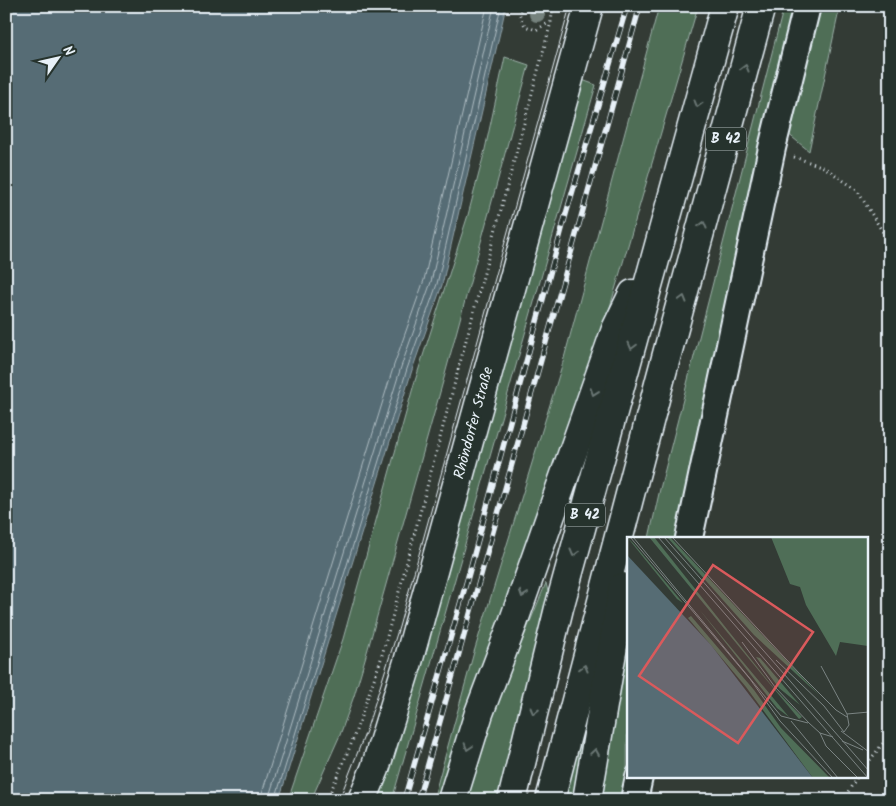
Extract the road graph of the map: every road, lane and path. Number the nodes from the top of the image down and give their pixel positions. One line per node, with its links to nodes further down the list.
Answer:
1 (524, 6): 7 (path)
2 (589, 6): 20 (main road, Rhöndorfer Straße)
3 (725, 6): 9 (main road, B 42, one-way to 9)
4 (761, 6): 11 (main road, B 42, one-way to 4)
5 (807, 6): 8 (street)
6 (552, 8): 7 (path)
7 (551, 22): 19 (path)
8 (772, 148): 10 (path); 13 (street)
9 (663, 232): 21 (main road, B 42, one-way to 21); 22 (main road, B 42, one-way to 22)
10 (890, 244)
11 (660, 380): 12 (main road); 23 (main road, B 42, one-way to 11)
12 (631, 537)
13 (689, 537)
14 (627, 560): 24 (main road, one-way to 14)
15 (890, 734): 16 (path)
16 (868, 763)
17 (639, 778): 25 (street)
18 (856, 778): 26 (path)
19 (326, 800)
20 (362, 800)
21 (452, 800)
22 (512, 800)
23 (550, 800)
24 (587, 800)
25 (634, 800)
26 (843, 800)

